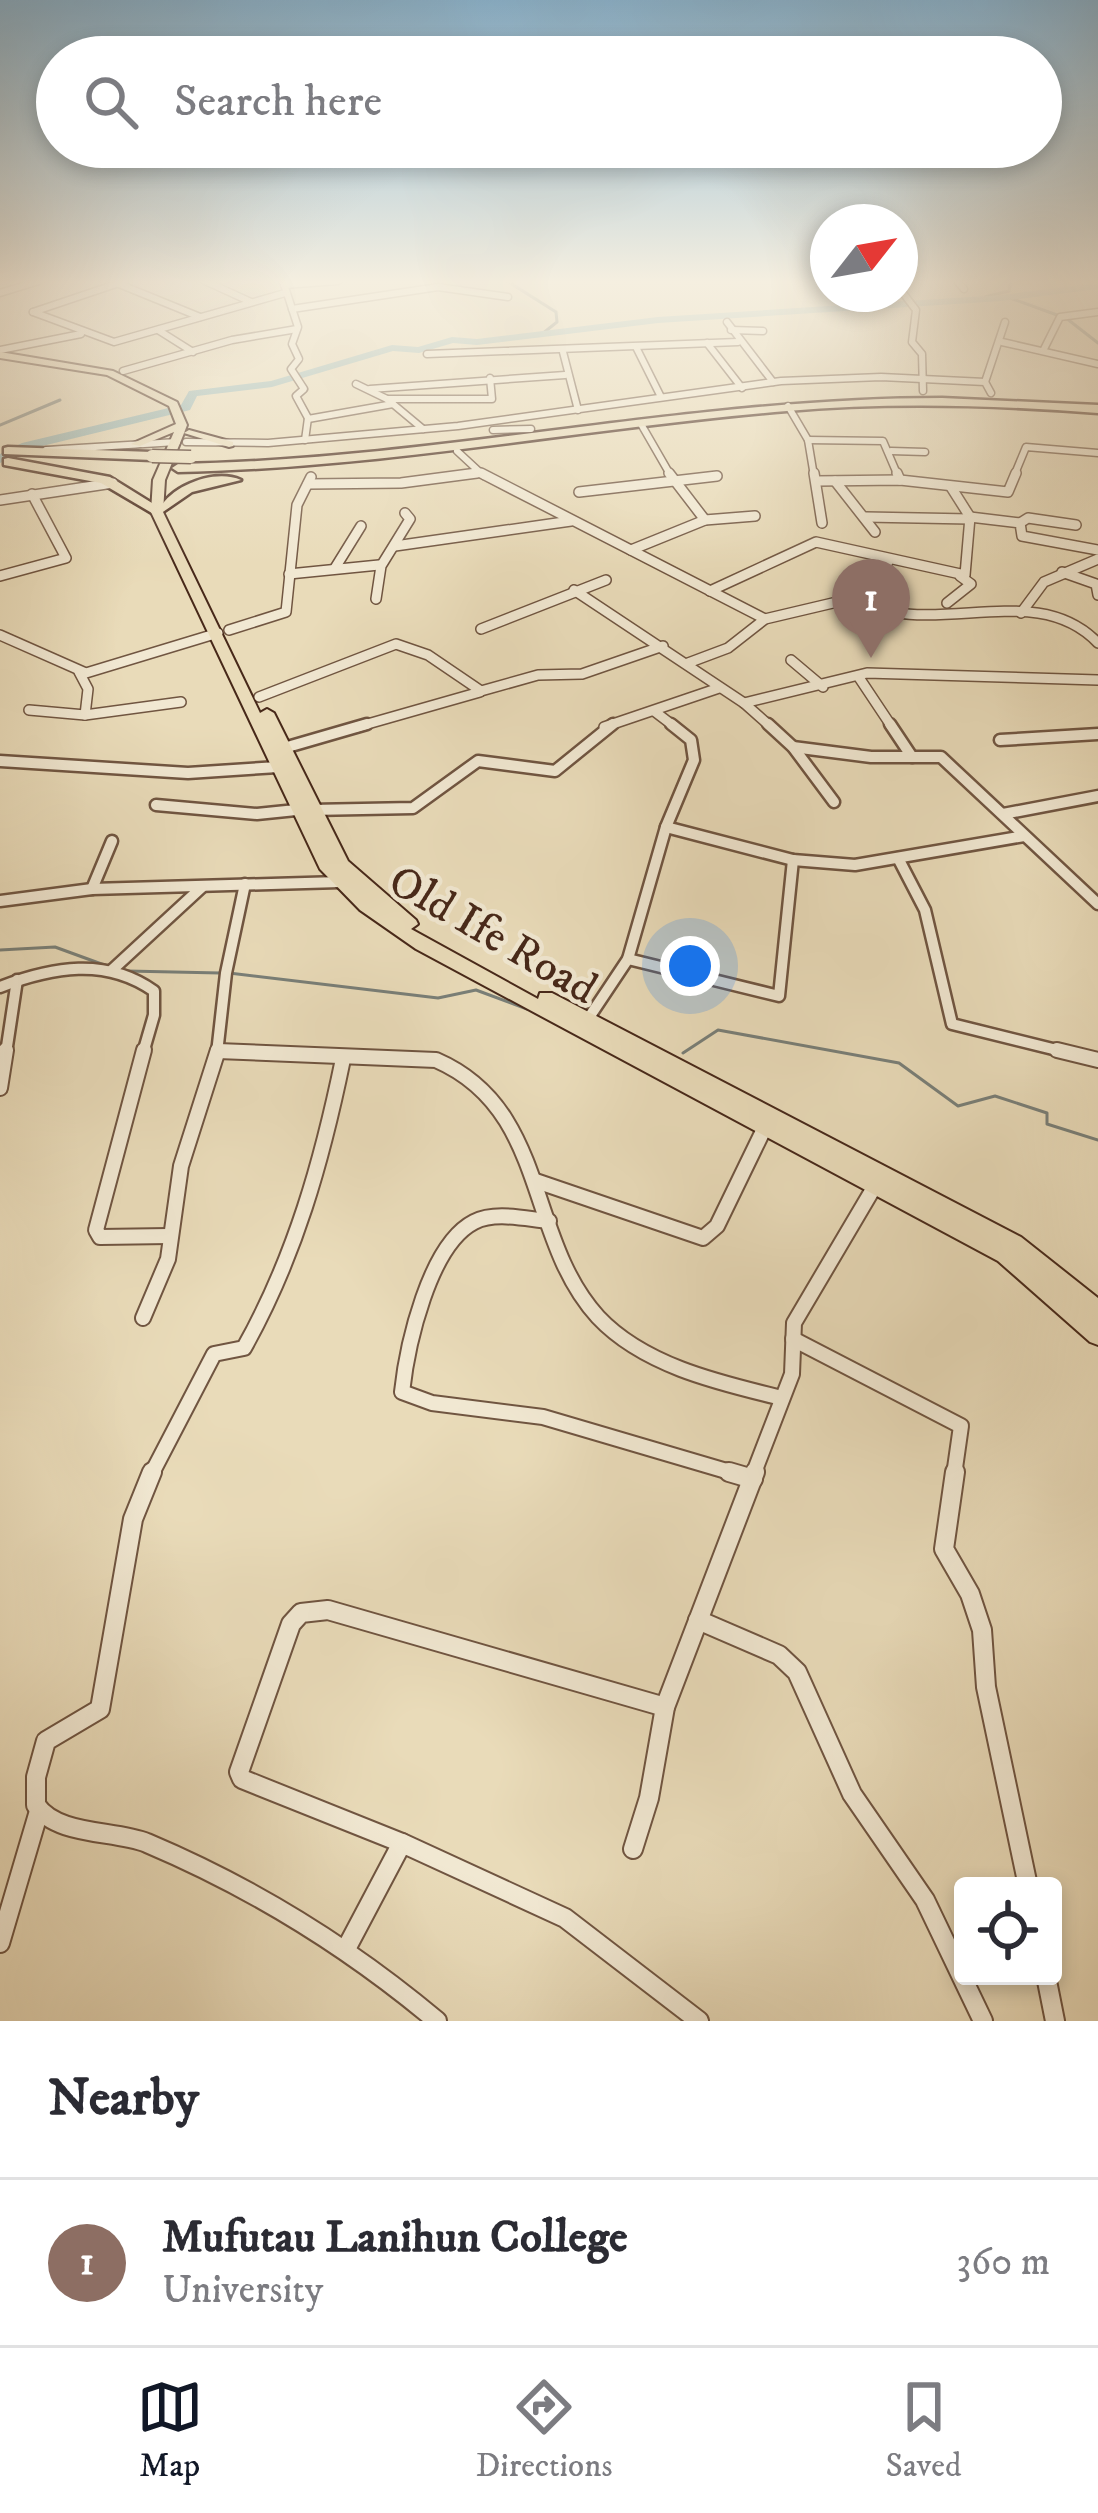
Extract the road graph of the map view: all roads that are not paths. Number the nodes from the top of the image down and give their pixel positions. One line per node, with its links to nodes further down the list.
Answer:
1 (113, 375): 27 (main road)
2 (128, 375): 27 (main road)
3 (296, 375): 25 (street)
4 (557, 375): 11 (street)
5 (565, 375): 24 (street)
6 (650, 375): 18 (street)
7 (732, 375): 16 (street)
8 (767, 375): 12 (street)
9 (921, 375): 14 (street)
10 (988, 375): 15 (street)
11 (490, 378): 17 (street); 20 (street)
12 (773, 382): 14 (street); 16 (street)
13 (356, 384): 17 (street)
14 (922, 385): 15 (highway); 26 (highway)
15 (988, 387): 19 (highway)
16 (742, 388): 18 (street)
17 (370, 389): 20 (street)
18 (661, 397): 21 (street)
19 (1098, 399)
20 (390, 402): 25 (street); 28 (street)
21 (623, 402): 24 (street); 26 (street)
22 (788, 406): 23 (highway); 26 (highway); 32 (street)
23 (1098, 409)
24 (578, 410): 28 (street)
25 (308, 419): 31 (street)
26 (638, 419): 29 (highway); 35 (highway); 45 (street)
27 (183, 426): 29 (highway); 33 (main road); 34 (main road); 42 (highway, bridge); 57 (main road)
28 (423, 429): 30 (street)
29 (531, 429): 30 (street)
30 (396, 432): 31 (street)
31 (305, 440): 34 (street)
32 (808, 440): 37 (street); 48 (street)
33 (136, 444): 36 (street)
34 (229, 444)
35 (458, 451): 40 (highway); 43 (street)
36 (33, 452): 41 (highway); 42 (highway)
37 (891, 452): 38 (street); 46 (street)
38 (926, 452)
39 (1098, 453): 52 (street)
40 (426, 455): 42 (highway); 47 (highway)
41 (3, 458): 42 (highway); 50 (highway)
42 (148, 461)
43 (478, 473): 51 (street); 63 (street)
44 (717, 476): 45 (street)
45 (672, 478): 53 (street); 62 (street)
46 (900, 480): 49 (street); 52 (street)
47 (310, 481): 51 (street); 57 (highway); 77 (street)
48 (818, 481): 49 (street); 64 (street)
49 (835, 481): 60 (street)
50 (113, 483): 54 (street); 57 (highway)
51 (371, 484): 55 (street)
52 (951, 487): 61 (street)
53 (579, 492)
54 (32, 494): 56 (street); 78 (street)
55 (370, 496)
56 (0, 500)
57 (162, 510): 91 (main road, Old Ife Road)
58 (405, 513): 69 (street)
59 (755, 516): 62 (street)
60 (866, 517): 61 (street); 68 (street)
61 (970, 518): 65 (street); 79 (street)
62 (705, 520): 70 (street)
63 (571, 521): 69 (street); 70 (street)
64 (822, 523)
65 (1020, 523): 66 (street); 71 (street)
66 (1076, 525)
67 (361, 526): 75 (street)
68 (875, 532)
69 (395, 546): 74 (street)
70 (632, 550): 82 (street)
71 (1098, 550)
72 (1098, 560): 76 (street)
73 (888, 562): 79 (street); 82 (street); 84 (street)
74 (379, 565): 75 (street); 85 (street)
75 (335, 568): 77 (street)
76 (1062, 572): 83 (street); 87 (street)
77 (289, 574): 91 (street)
78 (0, 576)
79 (960, 576): 86 (street)
80 (606, 580): 81 (street)
81 (574, 590): 89 (street); 93 (street)
82 (710, 591): 88 (street)
83 (1098, 595)
84 (854, 598): 87 (street); 88 (street)
85 (376, 599)
86 (947, 603)
87 (1022, 613): 92 (street)
88 (765, 619): 95 (street)
89 (481, 628)
90 (0, 635): 96 (street)
91 (226, 638): 96 (street); 102 (main road, Old Ife Road); 114 (main road, Old Ife Road)
92 (1098, 643)
93 (663, 646): 95 (street); 101 (street)
94 (791, 661): 99 (street)
95 (688, 663): 100 (street)
96 (79, 673): 107 (street)
97 (858, 676): 98 (street); 99 (street); 112 (street)
98 (1098, 680)
99 (823, 687): 104 (street)
100 (719, 688): 104 (street); 106 (street)
101 (481, 692): 102 (street); 111 (street)
102 (259, 697): 111 (main road, Old Ife Road)
103 (181, 702): 107 (street)
104 (744, 704): 110 (street)
105 (29, 710): 107 (street)
106 (654, 711): 119 (street); 121 (street)
107 (86, 715)
108 (1098, 734): 109 (street)
109 (1000, 740)
110 (793, 747): 112 (street); 116 (street)
111 (284, 748): 119 (main road, Old Ife Road)
112 (912, 757): 120 (street)
113 (0, 761): 114 (street)
114 (278, 767): 119 (main road, Old Ife Road)
115 (1092, 798): 118 (street); 120 (street)
116 (834, 802)
117 (156, 805): 119 (street)
118 (1098, 807)
119 (304, 810): 126 (main road, Old Ife Road); 134 (main road, Old Ife Road)
120 (1003, 814): 122 (street)
121 (666, 826): 125 (street); 132 (street)
122 (1024, 836): 124 (street); 131 (street)
123 (112, 841): 129 (street)
124 (898, 858): 125 (street); 140 (street)
125 (793, 860): 132 (street)
126 (340, 882): 127 (street); 134 (main road, Old Ife Road)
127 (245, 884): 128 (street); 138 (street)
128 (203, 886): 129 (street); 133 (street)
129 (92, 889): 130 (street)
130 (0, 901)
131 (1098, 904)
132 (628, 958): 137 (street)
133 (112, 970): 135 (street); 146 (street)
134 (495, 977): 137 (main road, Old Ife Road); 142 (main road, Old Ife Road)
135 (17, 980): 136 (street); 141 (street)
136 (0, 987)
137 (588, 1019): 143 (main road, Old Ife Road)
138 (218, 1051): 139 (street); 146 (street)
139 (343, 1060): 144 (street); 155 (street)
140 (1098, 1060)
141 (0, 1088)
142 (765, 1126): 143 (main road, Old Ife Road); 144 (street)
143 (879, 1179): 147 (main road, Old Ife Road); 149 (main road, Old Ife Road); 150 (street)
144 (536, 1181): 145 (street)
145 (549, 1221): 151 (street); 152 (street)
146 (169, 1236): 148 (street)
147 (1098, 1311)
148 (143, 1318)
149 (1098, 1335)
150 (793, 1339): 151 (street); 158 (street)
151 (782, 1398): 152 (street)
152 (753, 1479): 153 (street)
153 (698, 1620): 154 (street); 164 (street)
154 (664, 1707): 156 (street); 157 (street)
155 (39, 1811): 159 (street); 160 (street)
156 (402, 1843): 160 (street); 163 (street)
157 (633, 1849)
158 (1026, 1877)
159 (0, 1942)
160 (347, 1947): 162 (street)
161 (1048, 1985): 165 (street)
162 (437, 2021)
163 (698, 2021)
164 (983, 2021)
165 (1055, 2021)

